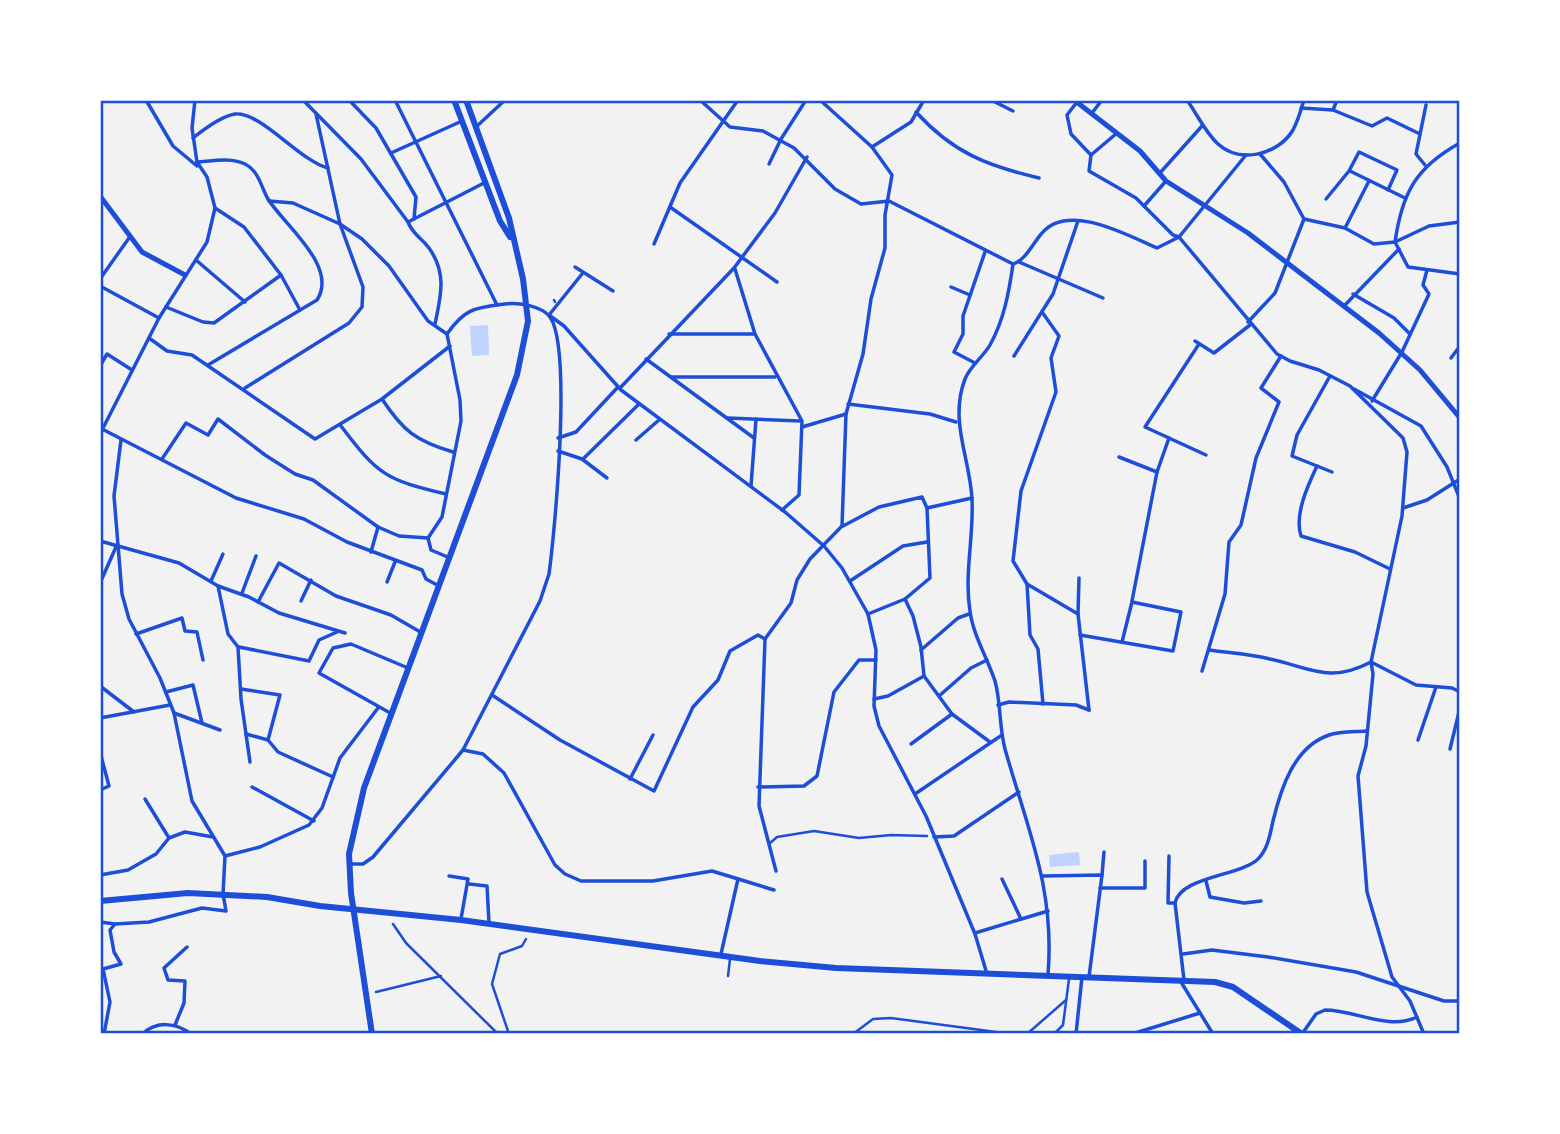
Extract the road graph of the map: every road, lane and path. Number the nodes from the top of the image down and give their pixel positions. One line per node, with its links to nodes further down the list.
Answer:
1 (146, 100): 46 (street)
2 (195, 100): 33 (street)
3 (303, 100): 26 (street)
4 (350, 100): 38 (street)
5 (395, 100): 35 (street)
6 (454, 100): 27 (main road)
7 (466, 100): 30 (main road)
8 (505, 100): 30 (street)
9 (701, 100): 28 (street)
10 (738, 100): 28 (street)
11 (806, 100): 34 (street)
12 (820, 100): 37 (street)
13 (924, 100): 24 (street)
14 (991, 100): 23 (street)
15 (1102, 100): 25 (street)
16 (1187, 100): 29 (street)
17 (1304, 100): 21 (street)
18 (1337, 100): 22 (street)
19 (1076, 101): 25 (street); 40 (street)
20 (1426, 105): 32 (street)
21 (1301, 108): 22 (street); 39 (street)
22 (1333, 110): 32 (street)
23 (1013, 111)
24 (916, 112): 37 (street); 50 (street)
25 (1092, 113): 31 (street)
26 (316, 114): 47 (street); 68 (street)
27 (463, 121): 35 (street); 53 (main road)
28 (722, 122): 34 (street); 62 (street)
29 (1203, 125): 41 (street); 49 (street)
30 (476, 127): 74 (main road)
31 (1117, 133): 40 (street); 49 (street)
32 (1420, 134): 45 (street)
33 (193, 138): 43 (street); 47 (street)
34 (781, 139): 42 (street); 44 (street)
35 (416, 141): 38 (street); 60 (street)
36 (1460, 143): 45 (street)
37 (872, 148): 59 (street)
38 (391, 153): 65 (street)
39 (1260, 154): 41 (street); 66 (street)
40 (1091, 155): 61 (street)
41 (1246, 155): 63 (street)
42 (807, 157): 59 (street); 79 (street)
43 (197, 162): 46 (street); 58 (street)
44 (769, 164)
45 (1425, 165): 56 (street)
46 (200, 168): 64 (street)
47 (328, 168): 70 (street)
48 (1349, 171): 52 (street); 54 (street); 57 (street)
49 (1159, 174): 51 (street)
50 (1039, 178)
51 (1166, 181): 61 (street); 63 (street)
52 (1369, 181): 54 (street); 71 (street)
53 (486, 183): 60 (street); 74 (main road)
54 (1388, 190): 56 (street)
55 (100, 196): 73 (street)
56 (1405, 198): 75 (street)
57 (1326, 199)
58 (269, 201): 70 (street); 105 (street)
59 (889, 201): 78 (street); 136 (street)
60 (446, 202): 65 (street); 101 (street)
61 (1144, 206): 72 (street)
62 (670, 207): 76 (street); 79 (street)
63 (1205, 207): 72 (street); 82 (street)
64 (215, 208): 80 (street); 89 (street)
65 (414, 219): 68 (street)
66 (1304, 219): 71 (street); 82 (street)
67 (1078, 221): 72 (street); 81 (street); 91 (street)
68 (408, 222): 110 (street)
69 (1460, 222): 75 (street)
70 (340, 225): 110 (street); 132 (street)
71 (1345, 228): 75 (street)
72 (1179, 237): 109 (street)
73 (129, 238): 88 (street); 92 (street)
74 (513, 242): 103 (main road)
75 (1395, 242): 77 (street)
76 (654, 244)
77 (1399, 249): 86 (street); 97 (street)
78 (985, 252): 83 (street); 98 (street)
79 (741, 255): 85 (street); 93 (street)
80 (195, 259): 88 (street); 100 (street)
81 (1018, 262): 83 (street); 91 (street)
82 (1288, 262): 102 (street); 109 (street)
83 (1013, 264): 123 (street)
84 (575, 267): 87 (street)
85 (734, 268): 112 (street); 113 (street)
86 (1427, 270): 90 (street); 114 (street)
87 (582, 274): 96 (street); 107 (street)
88 (185, 275): 104 (street)
89 (281, 275): 100 (street); 105 (street)
90 (1460, 275)
91 (1058, 278): 99 (street); 106 (street)
92 (100, 279)
93 (777, 282)
94 (100, 286): 108 (street)
95 (951, 287): 98 (street)
96 (613, 291)
97 (1353, 294): 102 (street); 114 (street)
98 (970, 295): 123 (street)
99 (1103, 298)
100 (245, 302): 104 (street)
101 (497, 305): 103 (street); 111 (street)
102 (1345, 305): 118 (street)
103 (528, 306): 107 (street); 181 (main road)
104 (166, 307): 108 (street)
105 (300, 310): 124 (street)
106 (1042, 313): 119 (street); 190 (street)
107 (549, 315): 131 (street); 147 (street)
108 (159, 318): 115 (street)
109 (1249, 323): 120 (street); 149 (street)
110 (435, 324): 111 (street)
111 (447, 334): 116 (street)
112 (669, 334): 113 (street); 122 (street)
113 (755, 334): 129 (street)
114 (1410, 334): 118 (street)
115 (149, 338): 124 (street); 126 (street)
116 (450, 346): 133 (street); 153 (street)
117 (1460, 346): 121 (street)
118 (1402, 352): 134 (street); 139 (street)
119 (1014, 356)
120 (1281, 356): 127 (street); 210 (street)
121 (1451, 358)
122 (646, 359): 128 (street); 131 (street)
123 (975, 363): 143 (street)
124 (208, 365): 132 (street)
125 (100, 366): 126 (street)
126 (132, 370): 146 (street)
127 (1330, 376): 130 (street); 158 (street)
128 (669, 377): 129 (street); 138 (street)
129 (775, 377): 142 (street)
130 (1350, 386): 134 (street); 169 (street)
131 (619, 388): 135 (street); 147 (street)
132 (244, 389): 144 (street)
133 (382, 399): 144 (street); 153 (street)
134 (1372, 401): 163 (street)
135 (639, 404): 141 (street); 157 (street)
136 (848, 404): 137 (street); 143 (street)
137 (846, 414): 145 (street); 171 (street)
138 (726, 418): 140 (street); 148 (street)
139 (1460, 418)
140 (756, 419): 142 (street); 148 (street)
141 (659, 420): 151 (street); 164 (street)
142 (802, 421): 145 (street)
143 (957, 423): 166 (street)
144 (340, 425): 165 (street)
145 (802, 427): 170 (street)
146 (101, 431): 150 (street)
147 (558, 438): 152 (street)
148 (754, 438): 164 (street)
149 (1169, 439): 154 (street); 159 (street)
150 (121, 440): 156 (street); 176 (street)
151 (636, 440)
152 (557, 451): 157 (street); 223 (street)
153 (453, 452): 165 (street)
154 (1206, 455)
155 (1119, 457): 159 (street)
156 (162, 459): 172 (street); 178 (street)
157 (583, 459): 161 (street)
158 (1317, 466): 160 (street); 183 (street)
159 (1157, 472): 197 (street)
160 (1332, 472)
161 (607, 478)
162 (1460, 479): 163 (street)
163 (1454, 483): 167 (street); 169 (street)
164 (751, 486): 170 (street)
165 (446, 494): 173 (street)
166 (972, 498): 168 (street); 198 (street)
167 (1460, 499)
168 (927, 508): 171 (street); 175 (street)
169 (1403, 508): 183 (street)
170 (782, 510): 177 (street)
171 (842, 526): 177 (street)
172 (378, 527): 173 (street); 178 (street)
173 (428, 538): 181 (street)
174 (100, 541): 176 (street)
175 (928, 542): 187 (street); 194 (street)
176 (117, 545): 186 (street); 189 (street); 204 (street)
177 (824, 545): 187 (street); 206 (street)
178 (372, 552): 182 (street)
179 (223, 554): 186 (street)
180 (256, 556): 193 (street)
181 (450, 558): 192 (main road)
182 (395, 562): 188 (street); 192 (street)
183 (1390, 569): 214 (street)
184 (1079, 579): 200 (street)
185 (311, 580): 195 (street); 196 (street); 203 (street)
186 (211, 581): 191 (street)
187 (850, 581): 199 (street)
188 (387, 582)
189 (100, 583)
190 (1027, 584): 200 (street); 226 (street)
191 (218, 586): 193 (street); 208 (street)
192 (439, 586): 203 (main road)
193 (242, 594): 196 (street)
194 (905, 598): 199 (street); 209 (street)
195 (301, 601)
196 (258, 602): 201 (street)
197 (1132, 602): 207 (street); 207 (street)
198 (970, 613): 209 (street); 213 (street)
199 (868, 614): 212 (street)
200 (1078, 614): 205 (street)
201 (339, 632): 202 (street); 208 (street)
202 (345, 633)
203 (422, 633): 215 (main road)
204 (136, 634): 211 (street); 221 (street)
205 (1080, 635): 207 (street); 226 (street)
206 (765, 639): 251 (street); 253 (street)
207 (1122, 642)
208 (238, 647): 220 (street)
209 (921, 650): 217 (street)
210 (1208, 650): 214 (street); 216 (street)
211 (203, 660)
212 (876, 660): 225 (street); 253 (street)
213 (987, 660): 224 (street); 228 (street)
214 (1371, 662): 219 (street); 238 (street)
215 (408, 668): 229 (street); 233 (main road)
216 (1202, 671)
217 (924, 676): 224 (street); 225 (street)
218 (100, 686): 231 (street)
219 (1436, 687): 222 (street); 243 (street)
220 (241, 689): 239 (street); 242 (street)
221 (166, 692): 227 (street); 236 (street)
222 (1460, 692)
223 (492, 695): 247 (street); 251 (street)
224 (939, 696): 234 (street)
225 (874, 699): 256 (street)
226 (1043, 704): 228 (street)
227 (171, 705): 231 (street); 232 (street)
228 (998, 705): 241 (street)
229 (378, 708): 233 (street); 250 (street)
230 (1460, 708): 246 (street)
231 (134, 712): 235 (street)
232 (174, 713): 236 (street); 264 (street)
233 (392, 714): 270 (main road)
234 (952, 715): 244 (street); 245 (street)
235 (100, 718)
236 (202, 723): 237 (street)
237 (220, 730)
238 (1367, 731): 278 (street); 307 (street)
239 (246, 734): 242 (street); 249 (street)
240 (653, 735): 251 (street)
241 (1002, 735): 244 (street); 255 (street)
242 (268, 740): 250 (street)
243 (1418, 740)
244 (990, 742): 256 (street)
245 (911, 744)
246 (1450, 749)
247 (463, 750): 270 (street); 277 (street)
248 (100, 752): 254 (street)
249 (250, 762)
250 (333, 777): 258 (street)
251 (631, 779)
252 (252, 787): 258 (street)
253 (758, 787): 265 (street)
254 (100, 790)
255 (1019, 792): 262 (street); 274 (street)
256 (915, 794): 262 (street)
257 (145, 799): 263 (street)
258 (314, 821): 259 (street)
259 (309, 825): 260 (street); 267 (street)
260 (313, 830)
261 (927, 836): 265 (street)
262 (934, 837): 294 (street)
263 (169, 838): 264 (street); 272 (street)
264 (215, 838): 267 (street)
265 (769, 844): 271 (street)
266 (1104, 852): 273 (street)
267 (225, 856): 282 (street)
268 (1168, 856): 285 (street)
269 (1146, 861): 280 (street)
270 (350, 864): 286 (main road)
271 (776, 871)
272 (100, 875)
273 (1102, 875): 274 (street); 280 (street)
274 (1043, 876): 287 (street)
275 (449, 877): 279 (street)
276 (1002, 878): 288 (street)
277 (738, 879): 281 (street); 297 (street)
278 (1206, 880): 284 (street); 285 (street)
279 (469, 884): 289 (street); 291 (street)
280 (1100, 887): 305 (street)
281 (774, 890)
282 (223, 894): 283 (main road); 286 (main road); 292 (street)
283 (100, 901)
284 (1261, 901)
285 (1175, 903): 298 (street)
286 (354, 907): 289 (main road); 318 (main road)
287 (1048, 911): 288 (street); 301 (street)
288 (1021, 919): 294 (street)
289 (461, 920): 291 (main road)
290 (100, 922): 292 (street)
291 (489, 923): 297 (main road)
292 (115, 924): 315 (street)
293 (393, 924): 302 (street)
294 (975, 933): 300 (street)
295 (526, 939): 320 (street)
296 (187, 947): 313 (street)
297 (721, 954): 299 (main road)
298 (1183, 954): 306 (street); 307 (street)
299 (731, 956): 300 (main road); 303 (street)
300 (987, 974): 301 (main road)
301 (1048, 975): 304 (main road)
302 (441, 976): 308 (street); 319 (street)
303 (728, 976)
304 (1069, 976): 305 (main road); 309 (street)
305 (1086, 977): 306 (main road); 325 (street)
306 (1182, 980): 311 (street); 314 (main road)
307 (1399, 984): 310 (street); 312 (street)
308 (376, 992)
309 (1066, 1000): 323 (street); 324 (street)
310 (1460, 1001)
311 (1200, 1013): 326 (street); 327 (street)
312 (1418, 1017): 314 (street); 328 (street)
313 (175, 1025): 316 (street); 317 (street)
314 (1300, 1033)
315 (104, 1034)
316 (142, 1034)
317 (191, 1034)
318 (372, 1034)
319 (498, 1034)
320 (509, 1034)
321 (853, 1034): 322 (street)
322 (1011, 1034)
323 (1027, 1034)
324 (1054, 1034)
325 (1076, 1034)
326 (1132, 1034)
327 (1213, 1034)
328 (1424, 1034)

